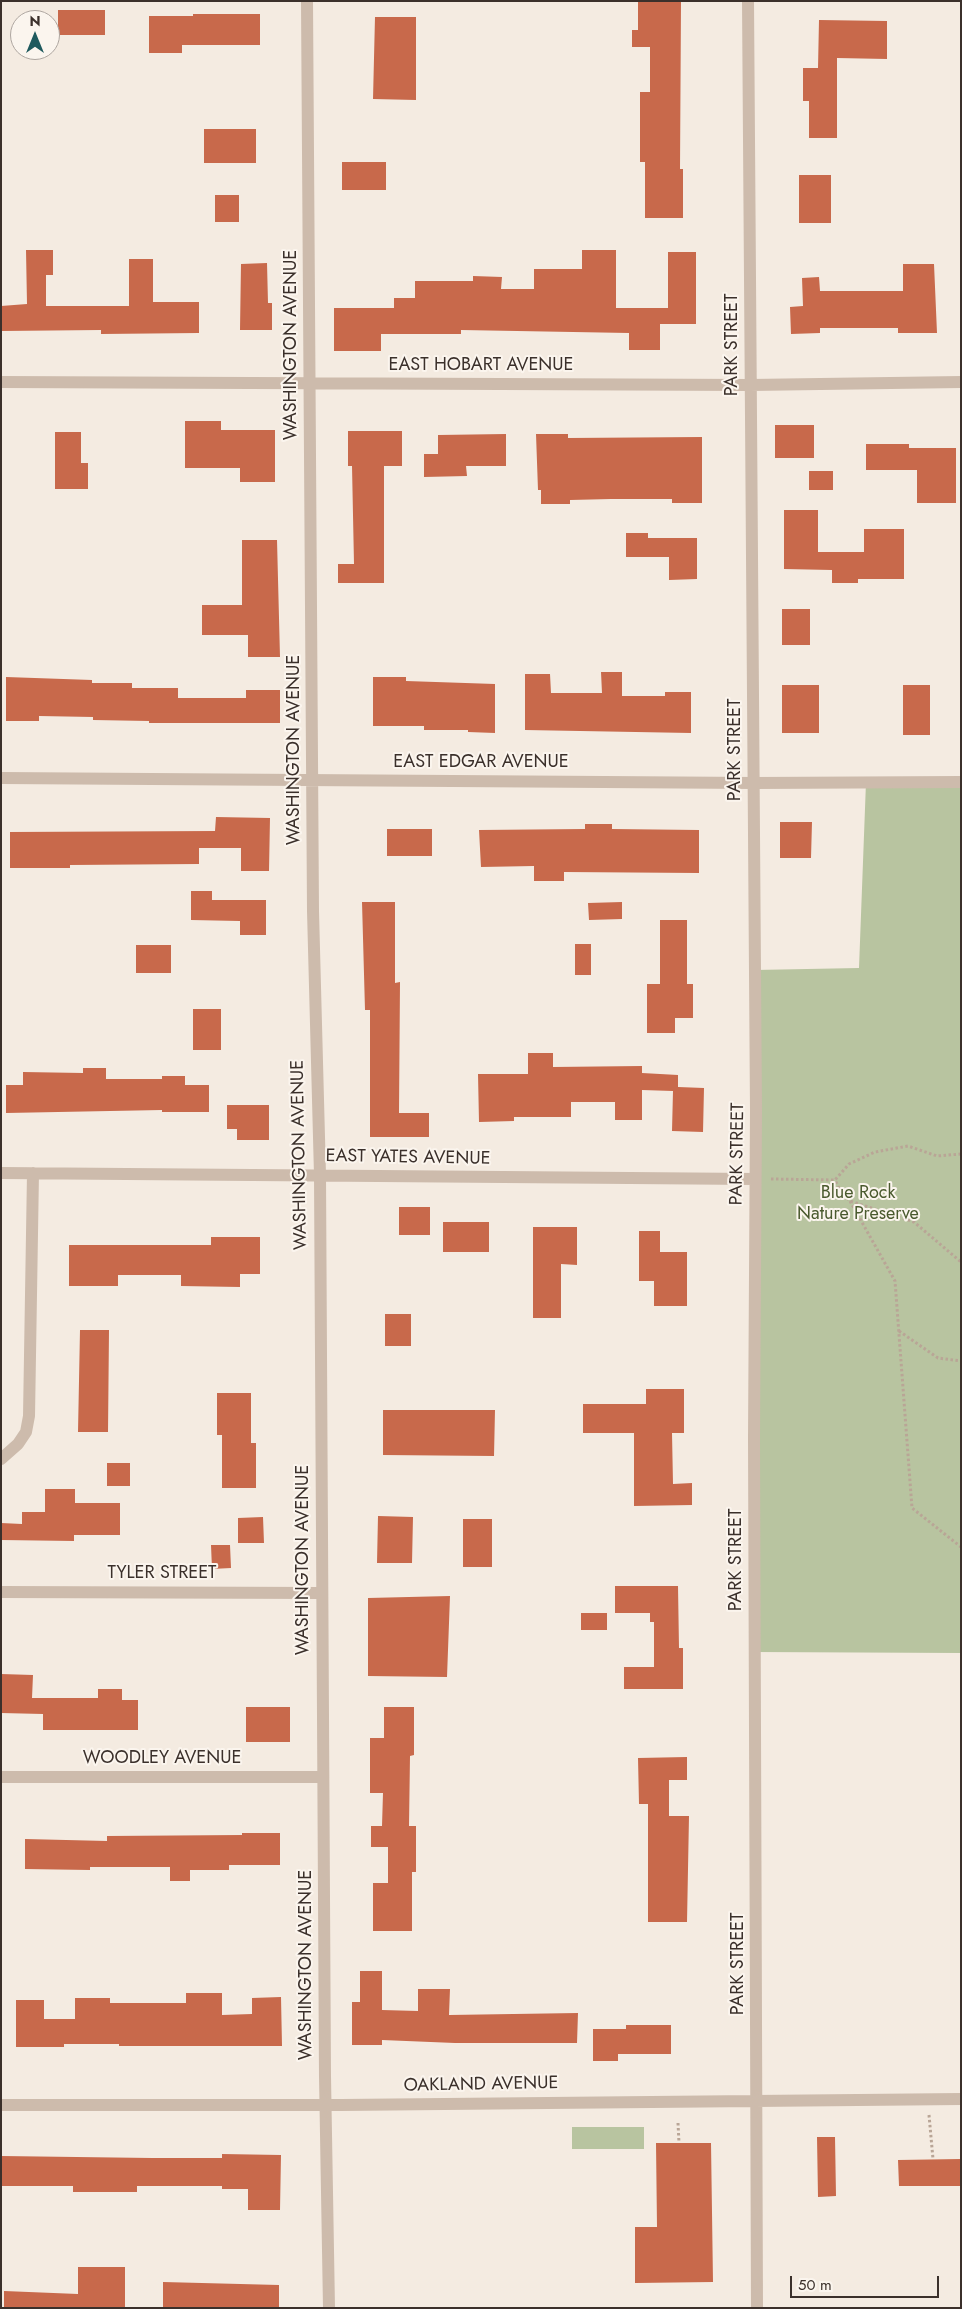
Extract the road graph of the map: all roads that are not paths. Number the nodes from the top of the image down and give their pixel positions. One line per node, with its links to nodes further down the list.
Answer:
1 (307, 1): 5 (street, WASHINGTON AVENUE)
2 (748, 1): 6 (street, PARK STREET)
3 (1, 382): 5 (street, EAST HOBART AVENUE)
4 (961, 382): 6 (street, EAST HOBART AVENUE)
5 (310, 383): 6 (street, EAST HOBART AVENUE); 8 (street, WASHINGTON AVENUE)
6 (750, 385): 10 (street, PARK STREET)
7 (1, 778): 8 (street, EAST EDGAR AVENUE)
8 (313, 780): 10 (street, EAST EDGAR AVENUE); 13 (street, WASHINGTON AVENUE)
9 (961, 782): 10 (street, EAST EDGAR AVENUE)
10 (754, 783): 14 (street, PARK STREET)
11 (1, 1173): 12 (street, EAST YATES AVENUE)
12 (33, 1173): 13 (street, EAST YATES AVENUE); 15 (street)
13 (320, 1175): 14 (street, EAST YATES AVENUE); 17 (street, WASHINGTON AVENUE)
14 (755, 1179): 21 (street, PARK STREET)
15 (1, 1459)
16 (1, 1592): 17 (street, TYLER STREET)
17 (322, 1592): 19 (street, WASHINGTON AVENUE)
18 (1, 1777): 19 (street, WOODLEY AVENUE)
19 (323, 1777): 22 (street, WASHINGTON AVENUE)
20 (961, 2099): 21 (street, OAKLAND AVENUE)
21 (755, 2100): 22 (street, OAKLAND AVENUE); 25 (street, PARK STREET)
22 (325, 2104): 23 (street, OAKLAND AVENUE); 24 (street, WASHINGTON AVENUE)
23 (1, 2105)
24 (329, 2308)
25 (757, 2308)

